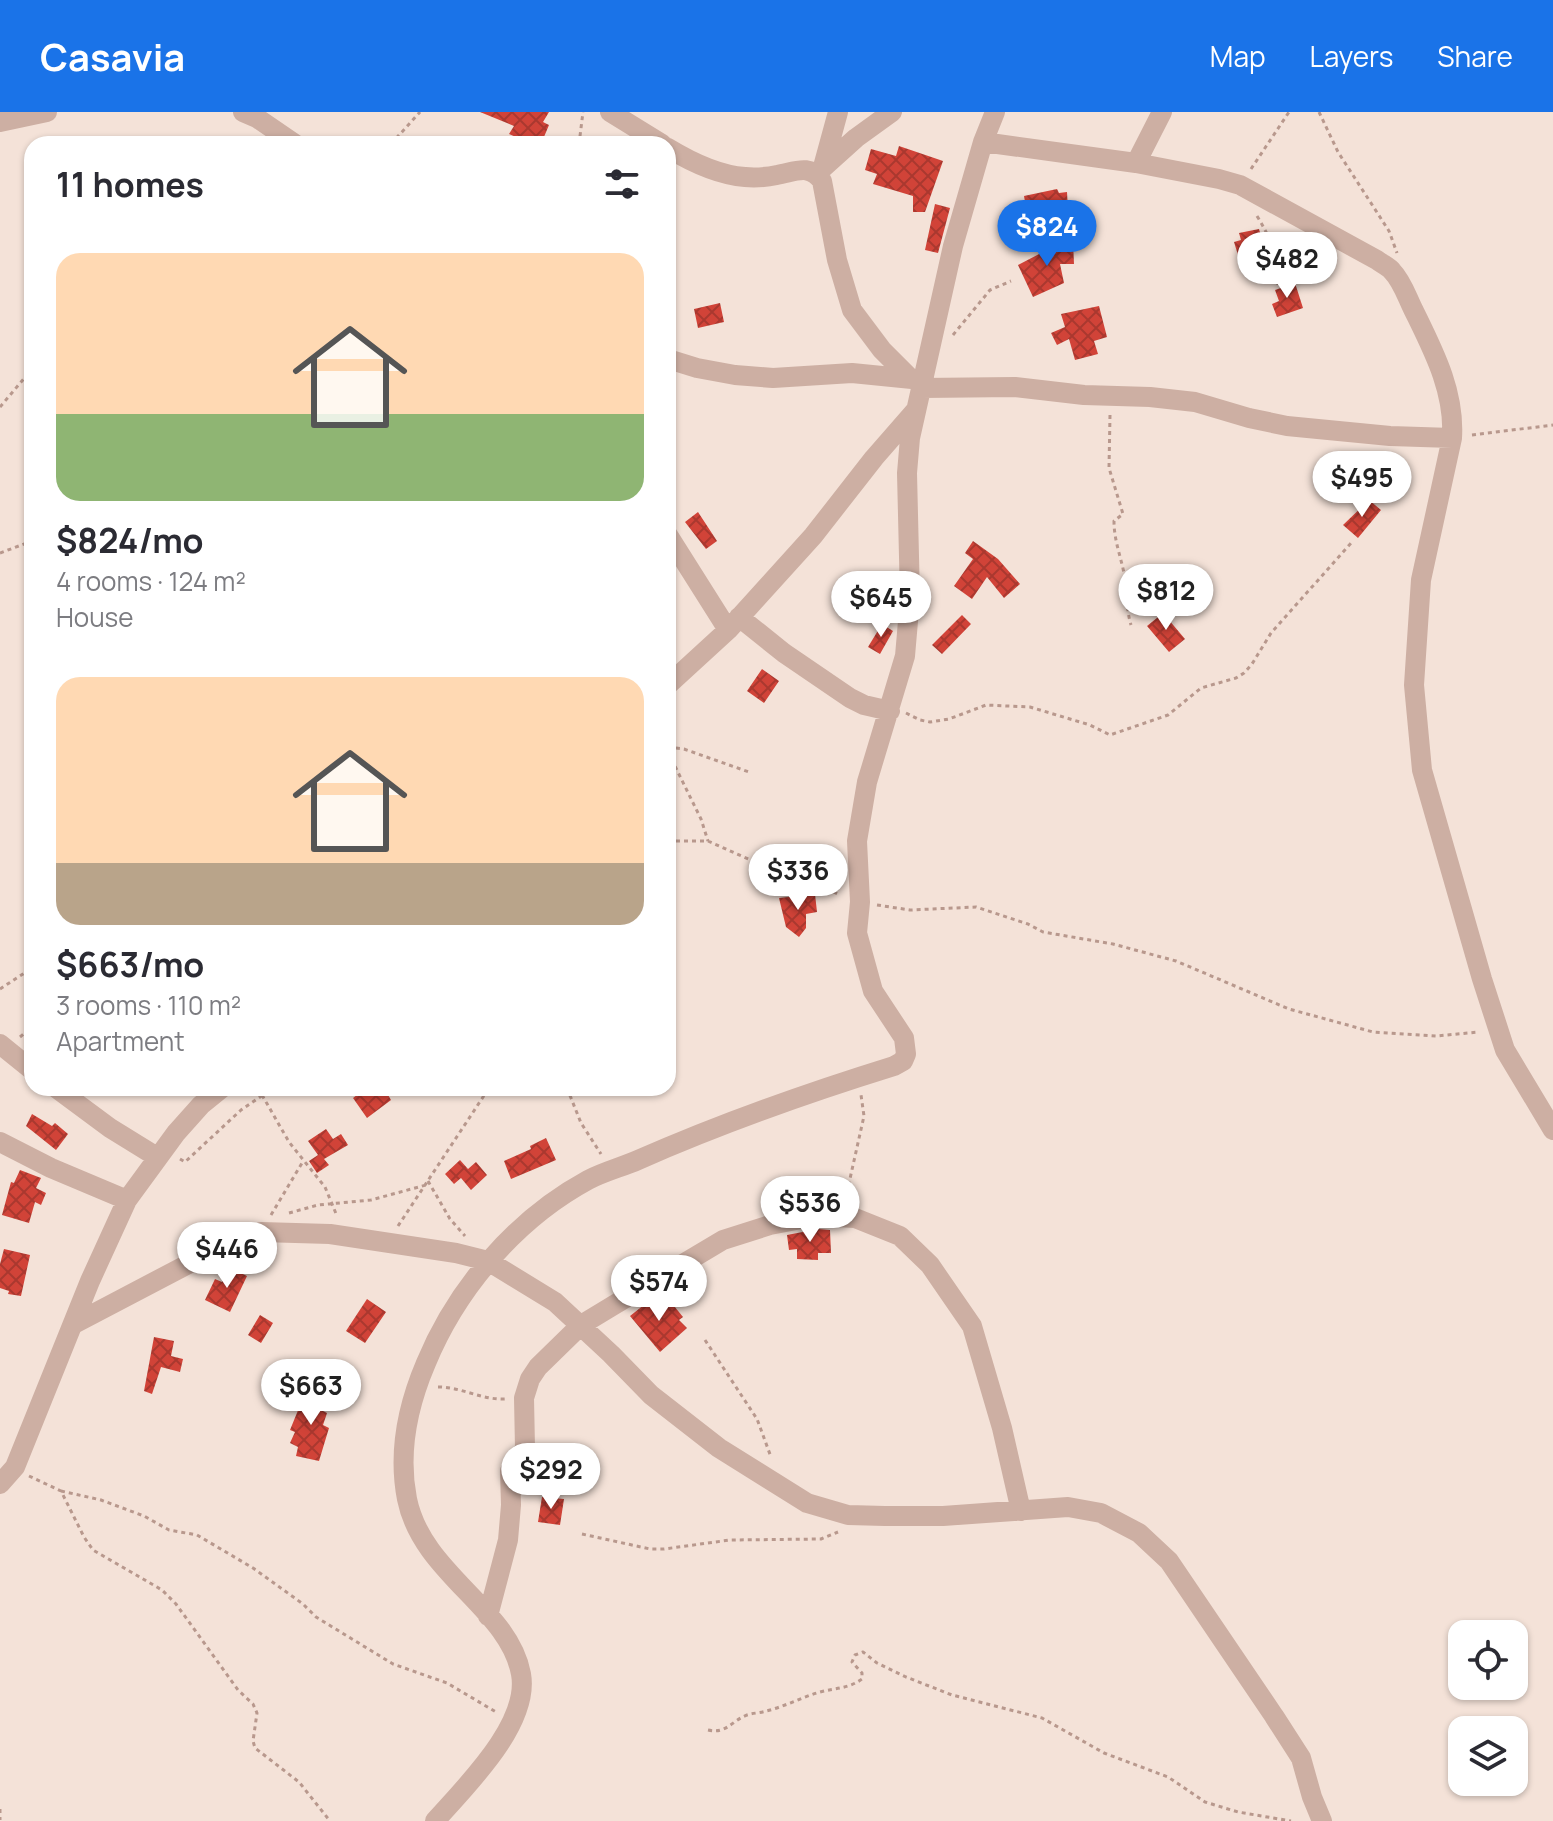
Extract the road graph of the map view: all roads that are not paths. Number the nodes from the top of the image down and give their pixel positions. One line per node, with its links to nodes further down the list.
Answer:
1 (47, 112): 8 (street)
2 (610, 112): 10 (street)
3 (838, 112): 14 (street)
4 (892, 112): 14 (street)
5 (995, 112): 11 (street)
6 (1162, 112): 13 (street)
7 (251, 114): 9 (street)
8 (0, 122)
9 (283, 136)
10 (649, 136)
11 (983, 142): 13 (street); 16 (street)
12 (676, 152): 14 (street)
13 (1136, 163): 17 (street)
14 (820, 170): 16 (street)
15 (676, 361): 16 (street)
16 (918, 388): 17 (street); 19 (street); 21 (street)
17 (1452, 438): 26 (street)
18 (676, 546): 19 (street)
19 (733, 623): 20 (street); 21 (street)
20 (676, 677)
21 (891, 709): 30 (street)
22 (0, 1044): 23 (street)
23 (24, 1064)
24 (67, 1096): 28 (street)
25 (212, 1096): 28 (street)
26 (1553, 1130)
27 (0, 1142): 29 (street)
28 (162, 1152): 29 (street)
29 (127, 1200): 31 (street)
30 (484, 1260): 31 (street); 32 (street); 35 (street)
31 (74, 1324): 33 (street)
32 (581, 1325): 34 (street); 34 (street); 35 (street)
33 (0, 1483)
34 (1021, 1511): 37 (street)
35 (488, 1616): 36 (street)
36 (435, 1821)
37 (1322, 1821)

